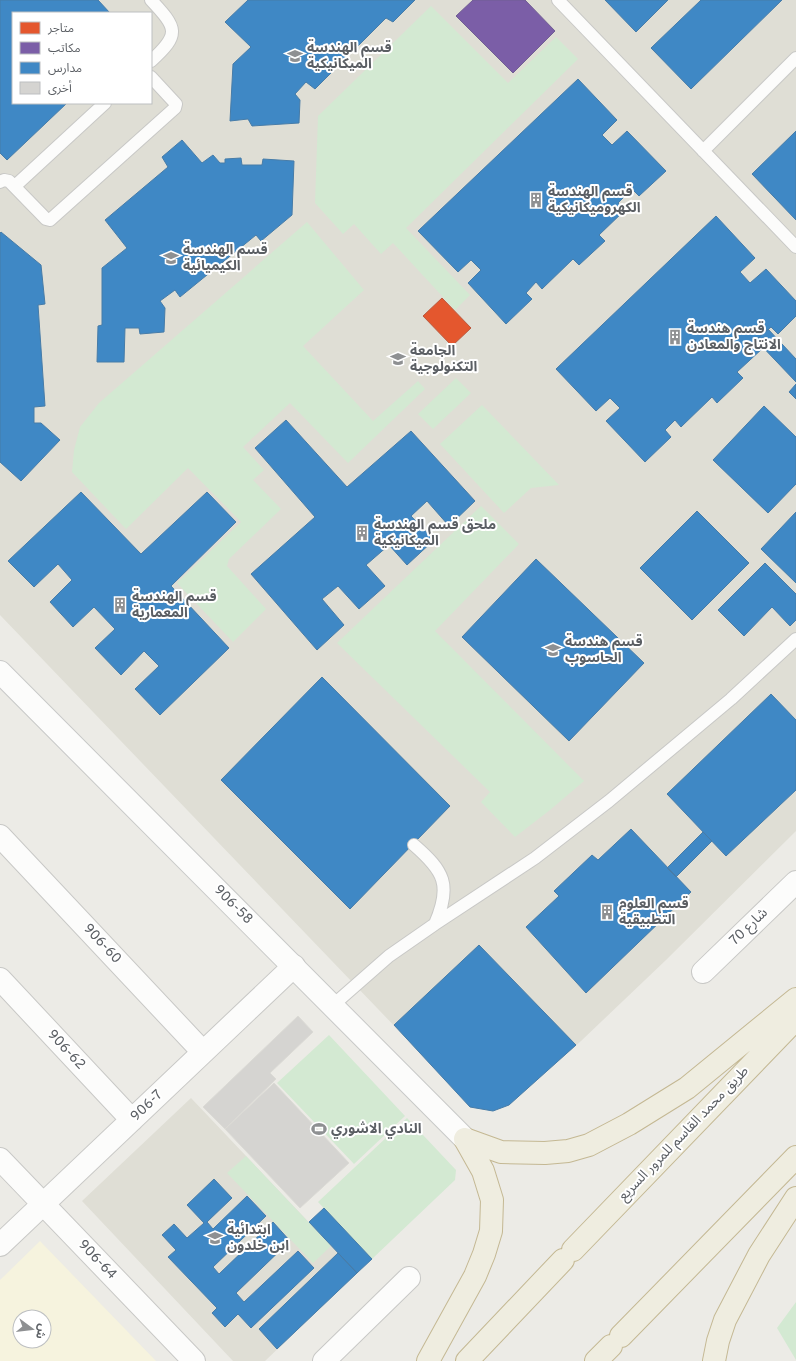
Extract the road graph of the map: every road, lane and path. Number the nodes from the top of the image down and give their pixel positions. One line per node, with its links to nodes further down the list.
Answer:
1 (558, 0): 7 (lane)
2 (154, 1): 4 (lane)
3 (796, 58): 7 (lane)
4 (152, 60)
5 (152, 78): 9 (lane)
6 (104, 104): 9 (lane)
7 (703, 151): 10 (lane)
8 (0, 182): 9 (lane)
9 (15, 186)
10 (796, 248)
11 (796, 640): 16 (lane)
12 (0, 672): 17 (street, 906-58)
13 (0, 836): 23 (street, 906-60)
14 (414, 844): 16 (lane)
15 (796, 882): 18 (street, شارع 70)
16 (435, 924): 21 (lane)
17 (294, 966): 21 (street, 906-58); 23 (street, 906-7)
18 (703, 972)
19 (0, 979): 24 (street, 906-62)
20 (796, 999): 25 (highway)
21 (332, 1006): 25 (street, 906-58)
22 (796, 1019): 35 (highway, طريق محمد القاسم للمرور السريع)
23 (203, 1052): 24 (street, 906-7)
24 (132, 1120): 29 (street, 906-7)
25 (465, 1139): 34 (highway)
26 (796, 1156): 36 (highway)
27 (0, 1159): 29 (street, 906-64)
28 (796, 1198): 37 (highway)
29 (42, 1204): 30 (street, 906-7); 32 (street, 906-64)
30 (0, 1245)
31 (409, 1278): 33 (street)
32 (194, 1361)
33 (324, 1361)
34 (428, 1361)
35 (466, 1361)
36 (596, 1361)
37 (714, 1361)

